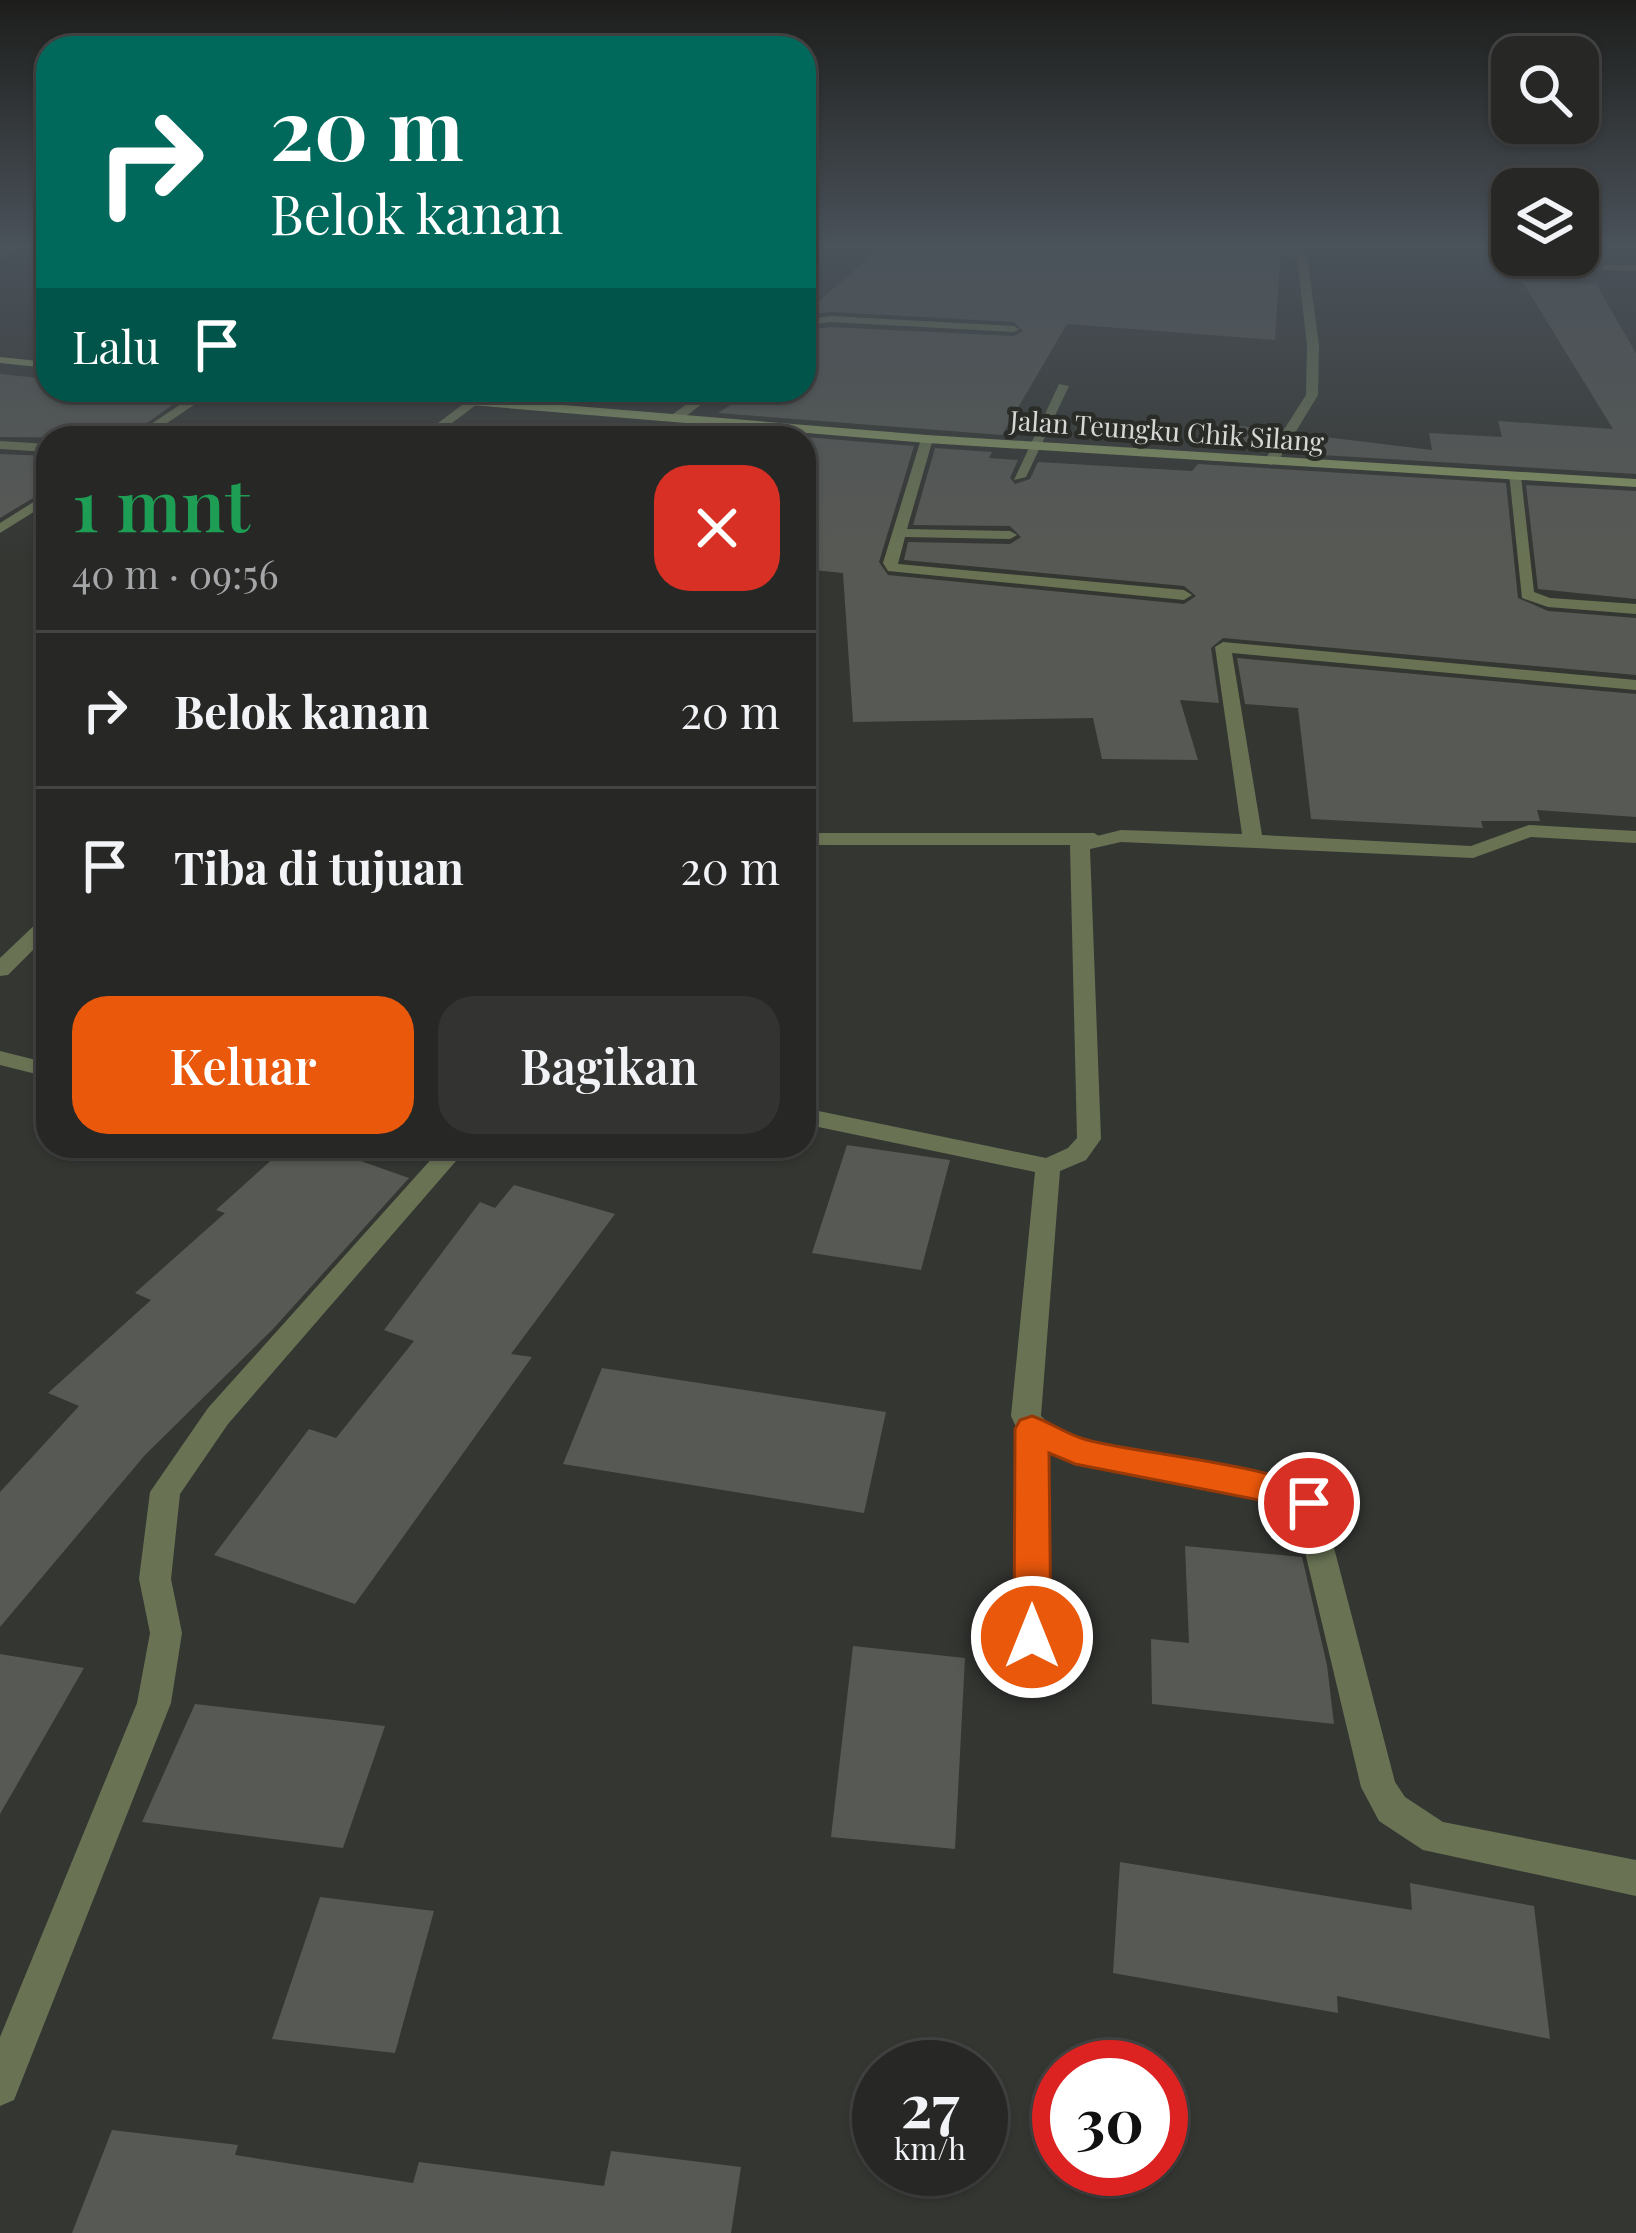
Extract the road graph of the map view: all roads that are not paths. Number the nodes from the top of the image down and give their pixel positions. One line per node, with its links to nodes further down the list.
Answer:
1 (1313, 350): 17 (street)
2 (0, 361): 3 (street)
3 (36, 364)
4 (1063, 386): 15 (street)
5 (192, 402): 9 (street)
6 (473, 402): 8 (street, Jalan Teungku Chik Silang); 10 (street)
7 (698, 402): 8 (street)
8 (677, 417): 11 (street, Jalan Teungku Chik Silang)
9 (154, 426)
10 (440, 426)
11 (779, 426)
12 (816, 429): 13 (street, Jalan Teungku Chik Silang)
13 (927, 439): 15 (street, Jalan Teungku Chik Silang); 23 (street)
14 (0, 445): 16 (street)
15 (1032, 446): 17 (street, Jalan Teungku Chik Silang); 19 (street)
16 (36, 447)
17 (1271, 461): 18 (street, Jalan Teungku Chik Silang)
18 (1514, 476): 20 (street, Jalan Teungku Chik Silang); 26 (street)
19 (1019, 477)
20 (1636, 483)
21 (36, 505): 22 (street)
22 (0, 529)
23 (899, 533): 24 (street); 25 (street)
24 (1010, 535)
25 (1184, 595)
26 (1636, 609)
27 (1636, 686): 31 (street)
28 (1636, 837): 31 (street)
29 (816, 839): 30 (street)
30 (1094, 839): 31 (street); 38 (street)
31 (1253, 840)
32 (36, 935): 33 (street)
33 (0, 970)
34 (0, 1058): 35 (street)
35 (36, 1067)
36 (816, 1119): 38 (street)
37 (446, 1158): 42 (street)
38 (1048, 1167): 39 (street)
39 (1032, 1429): 40 (street); 41 (street)
40 (1032, 1637)
41 (1636, 1878)
42 (0, 2086)

